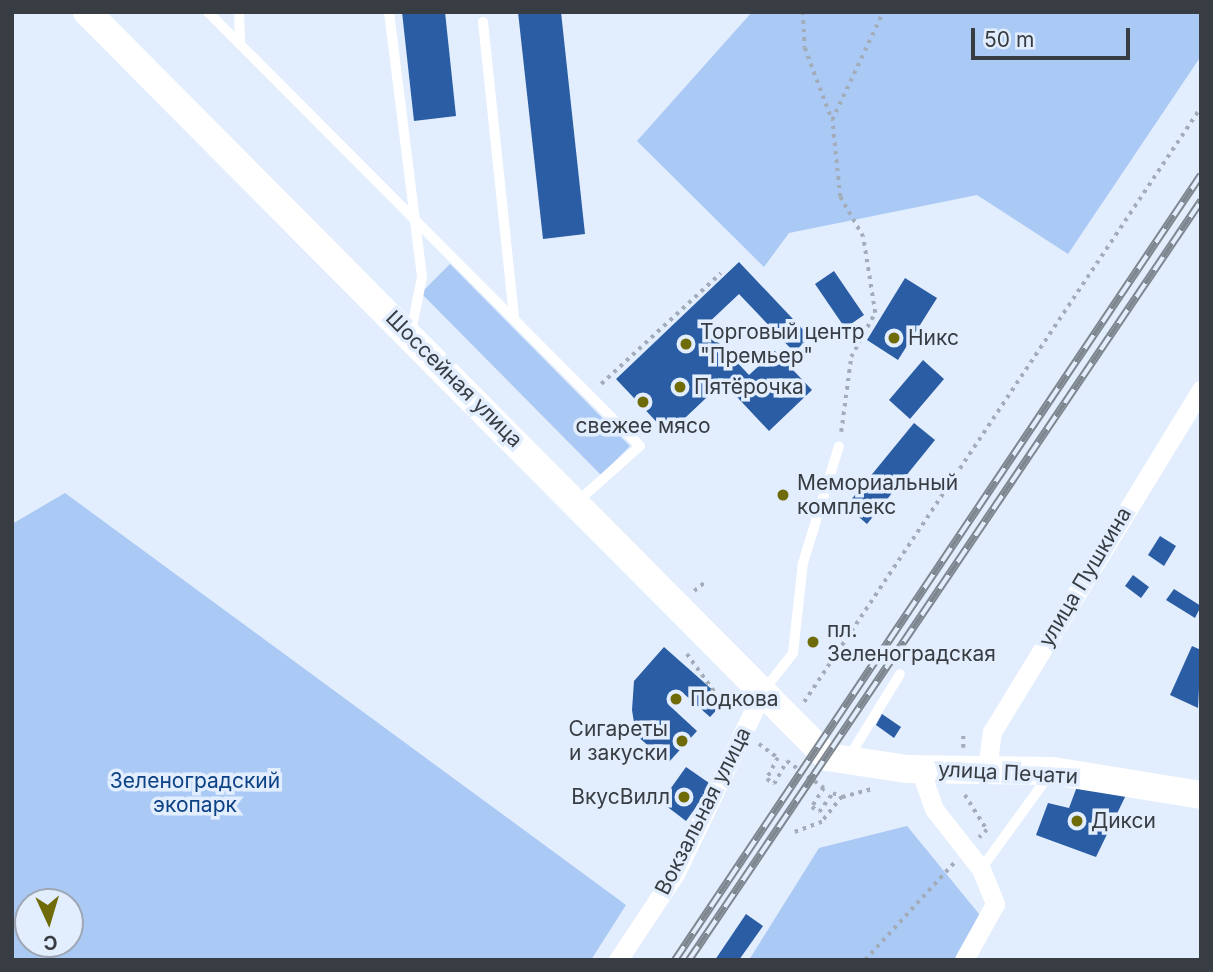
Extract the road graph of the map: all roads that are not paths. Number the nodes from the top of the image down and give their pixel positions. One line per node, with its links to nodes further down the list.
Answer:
1 (87, 12): 9 (street, Шоссейная улица)
2 (208, 12): 6 (lane)
3 (239, 12): 6 (lane)
4 (389, 12): 7 (lane)
5 (483, 22): 8 (lane)
6 (240, 44): 7 (lane)
7 (411, 215): 8 (lane); 9 (lane)
8 (514, 320): 12 (lane)
9 (410, 336): 12 (street, Шоссейная улица)
10 (1201, 390): 18 (street, улица Пушкина)
11 (839, 446): 14 (lane)
12 (577, 502): 14 (street, Шоссейная улица)
13 (900, 674): 16 (lane)
14 (761, 695): 15 (street, Шоссейная улица); 22 (street, Вокзальная улица)
15 (816, 749): 16 (street, улица Печати)
16 (847, 761): 17 (street, улица Печати)
17 (920, 769): 18 (street, улица Печати); 21 (street)
18 (987, 771): 19 (street, улица Печати)
19 (1053, 771): 20 (street, улица Печати); 21 (lane)
20 (1201, 795)
21 (981, 869): 23 (street)
22 (618, 960)
23 (964, 960)

